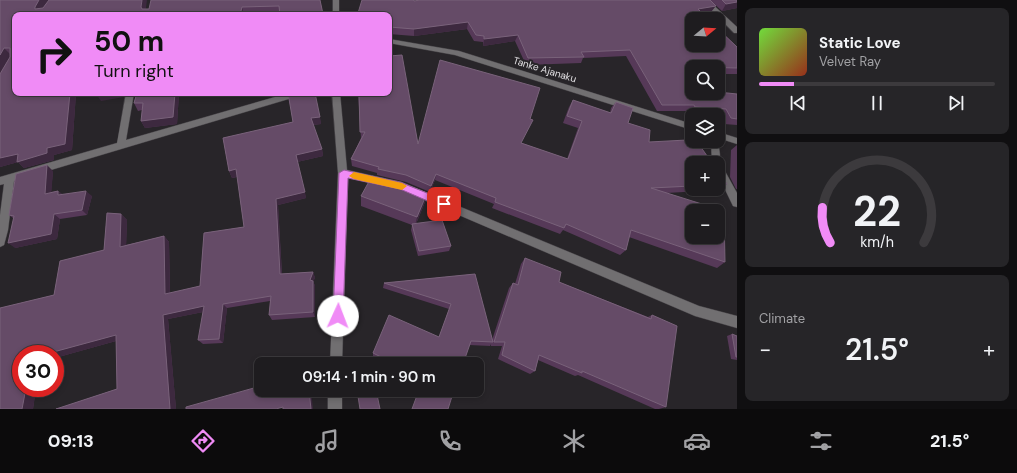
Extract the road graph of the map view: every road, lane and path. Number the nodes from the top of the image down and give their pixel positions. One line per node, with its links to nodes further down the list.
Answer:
1 (336, 0): 3 (street)
2 (704, 0): 4 (street)
3 (336, 12)
4 (737, 31)
5 (392, 42): 9 (street, Tanke Ajanaku)
6 (129, 96): 12 (street)
7 (289, 96): 12 (street)
8 (336, 96): 13 (street)
9 (685, 125)
10 (725, 137): 11 (street)
11 (737, 141)
12 (121, 144): 14 (street)
13 (344, 173): 19 (street); 20 (street)
14 (10, 178): 16 (street); 18 (street)
15 (725, 180): 17 (street)
16 (0, 181)
17 (737, 203)
18 (0, 242)
19 (737, 322)
20 (336, 357)
21 (335, 397): 22 (street)
22 (335, 409)

